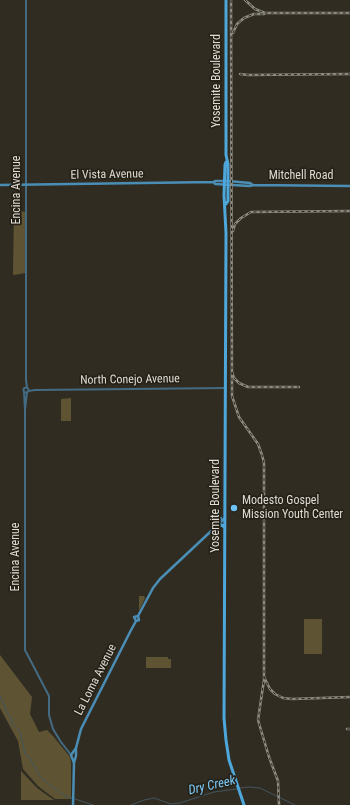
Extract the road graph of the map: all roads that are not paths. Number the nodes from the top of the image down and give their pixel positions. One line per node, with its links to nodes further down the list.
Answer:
1 (26, 0): 4 (street, Encina Avenue)
2 (226, 0): 3 (main road, Yosemite Boulevard)
3 (226, 183): 4 (main road, El Vista Avenue); 6 (main road, Mitchell Road); 7 (main road, Yosemite Boulevard)
4 (26, 184): 5 (main road, El Vista Avenue); 8 (street, Encina Avenue)
5 (0, 185)
6 (350, 186)
7 (226, 388): 8 (street, North Conejo Avenue); 10 (main road, Yosemite Boulevard)
8 (26, 390): 14 (street, Encina Avenue)
9 (217, 516): 11 (main road)
10 (226, 518): 11 (main road); 13 (main road, Yosemite Boulevard)
11 (221, 522): 12 (main road)
12 (217, 526): 13 (main road); 14 (main road, La Loma Avenue)
13 (226, 528): 16 (main road, Yosemite Boulevard)
14 (73, 755): 15 (main road)
15 (73, 804)
16 (244, 805)

